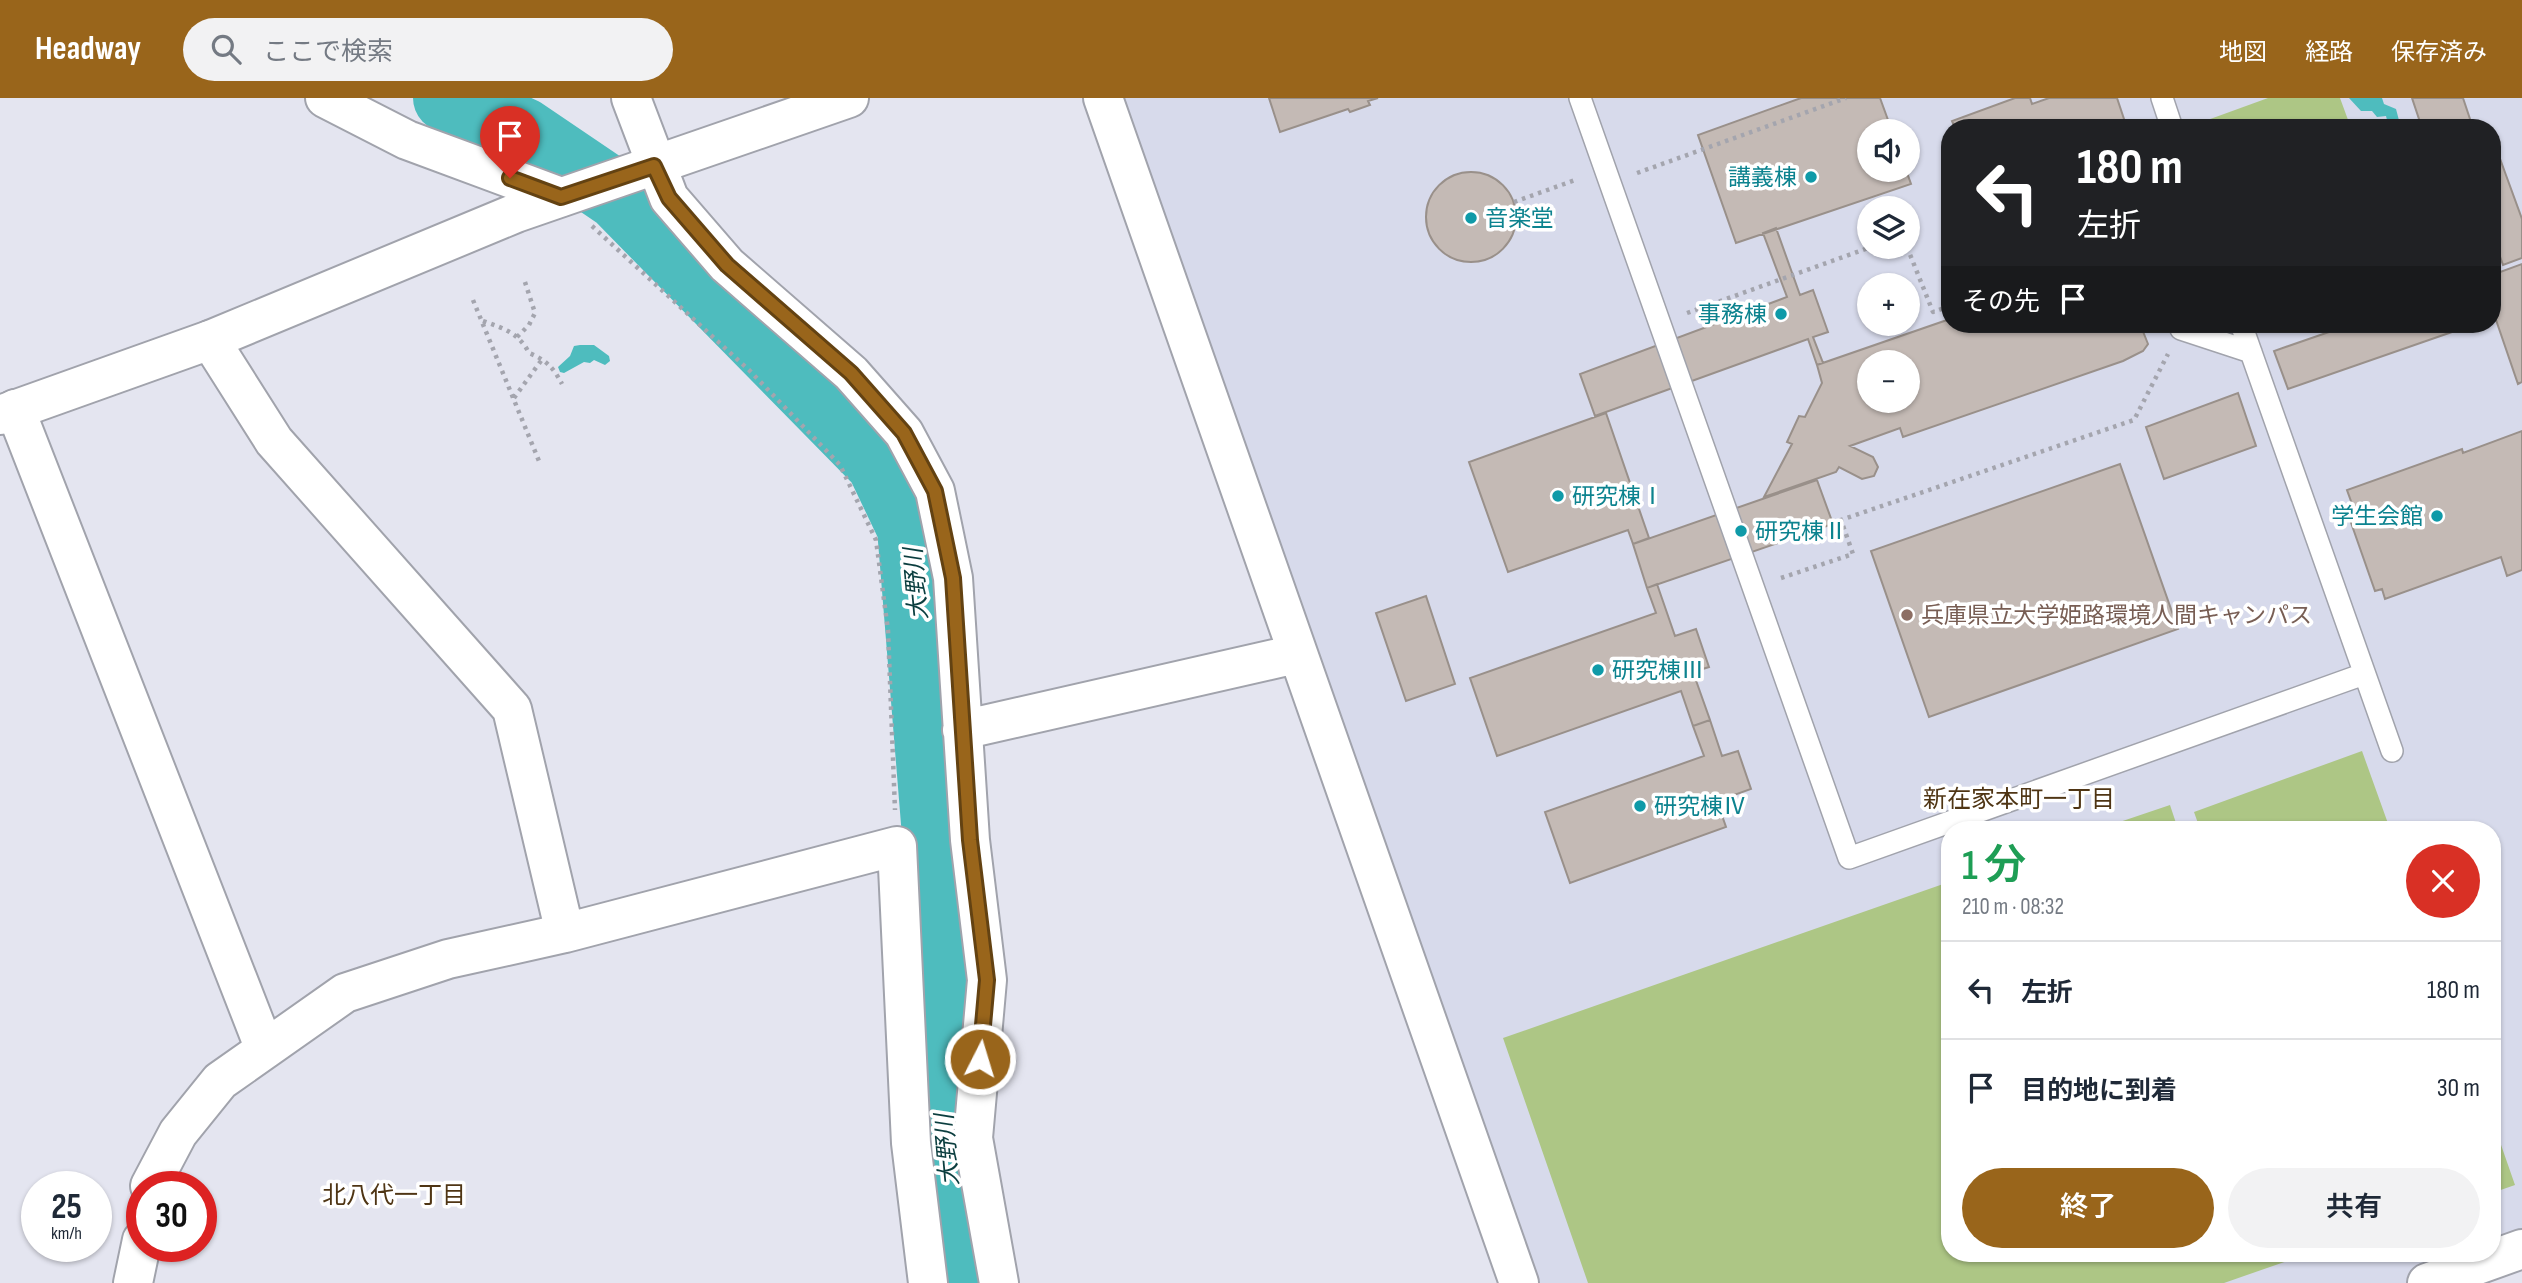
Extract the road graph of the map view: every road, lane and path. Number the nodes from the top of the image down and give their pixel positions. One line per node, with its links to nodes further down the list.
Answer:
1 (325, 98): 13 (street)
2 (631, 98): 11 (street)
3 (849, 98): 11 (street)
4 (1102, 98): 34 (street)
5 (1580, 98): 12 (lane)
6 (1824, 98): 9 (path)
7 (1846, 98): 9 (path)
8 (2162, 98): 10 (lane)
9 (1827, 105): 12 (path)
10 (2169, 119)
11 (646, 169): 13 (street); 36 (street)
12 (1607, 176): 14 (path); 21 (lane)
13 (561, 197): 26 (street); 40 (path)
14 (1514, 202)
15 (1857, 252): 21 (path)
16 (1912, 259): 19 (path)
17 (524, 279): 25 (path)
18 (473, 300): 20 (path)
19 (1941, 309)
20 (482, 321): 25 (path); 30 (path)
21 (1660, 323): 33 (lane)
22 (2177, 333): 33 (path)
23 (2197, 333): 27 (lane)
24 (2244, 333): 27 (lane)
25 (517, 337): 28 (path)
26 (210, 340): 31 (street); 41 (street)
27 (2251, 352): 35 (lane)
28 (543, 358): 29 (path); 30 (path)
29 (562, 384)
30 (514, 399): 32 (path)
31 (8, 412): 42 (street)
32 (539, 461)
33 (1754, 587): 39 (lane)
34 (1296, 654): 36 (street); 51 (street)
35 (2364, 674): 37 (lane); 38 (lane)
36 (962, 730): 50 (street)
37 (2392, 751)
38 (1953, 821)
39 (1941, 825)
40 (897, 846): 41 (street); 49 (street)
41 (565, 933): 42 (street)
42 (264, 1047): 43 (street)
43 (157, 1171)
44 (2522, 1249): 45 (street)
45 (2501, 1257)
46 (137, 1262): 48 (street)
47 (2486, 1262): 52 (street)
48 (133, 1283)
49 (928, 1283)
50 (999, 1283)
51 (1519, 1283)
52 (2427, 1283)

